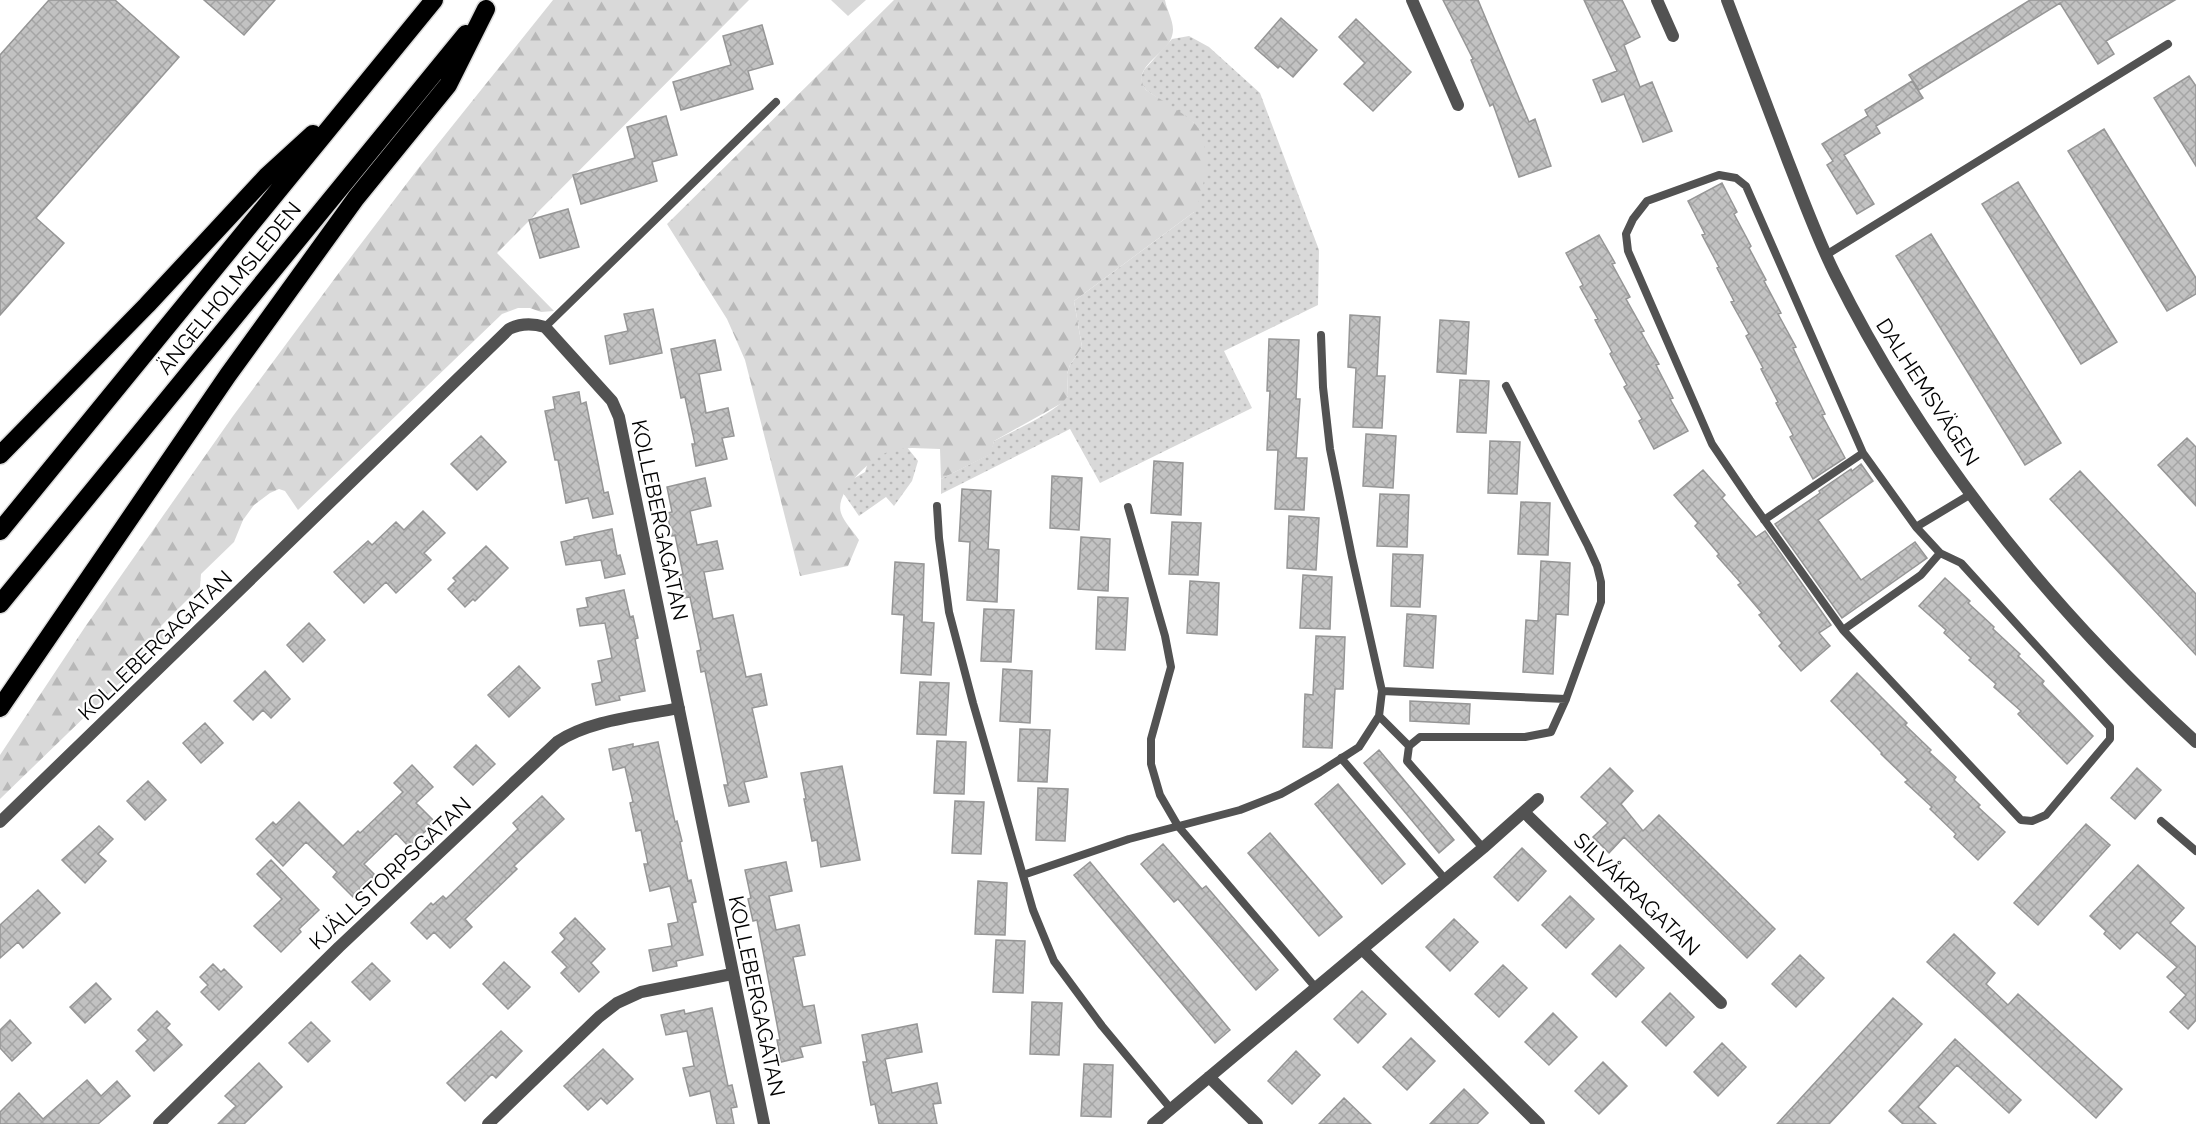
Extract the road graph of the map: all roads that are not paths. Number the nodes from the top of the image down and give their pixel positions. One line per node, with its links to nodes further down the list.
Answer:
1 (434, 0): 8 (highway, ÄNGELHOLMSLEDEN)
2 (1412, 0): 10 (street)
3 (1657, 0): 6 (street)
4 (1727, 0): 11 (street, DALHEMSVÄGEN)
5 (490, 4): 24 (highway, ÄNGELHOLMSLEDEN); 28 (highway)
6 (1673, 36)
7 (2168, 44): 11 (lane)
8 (359, 92): 16 (highway); 22 (highway, ÄNGELHOLMSLEDEN)
9 (776, 102): 12 (lane)
10 (1458, 105)
11 (1826, 255): 17 (street, DALHEMSVÄGEN)
12 (544, 327): 29 (street, KOLLEBERGAGATAN); 37 (street, KOLLEBERGAGATAN)
13 (1321, 335): 26 (lane)
14 (1506, 386): 27 (lane)
15 (1863, 453): 20 (lane); 20 (lane); 21 (lane)
16 (0, 455)
17 (1971, 494): 21 (lane); 31 (street, DALHEMSVÄGEN)
18 (938, 506): 41 (lane)
19 (1128, 507): 38 (lane)
20 (1764, 520): 25 (lane)
21 (1916, 527): 23 (lane)
22 (0, 531)
23 (1940, 553): 25 (lane); 25 (lane)
24 (0, 604)
25 (1843, 630)
26 (1382, 691): 27 (lane); 30 (lane)
27 (1566, 699): 32 (lane)
28 (0, 708)
29 (679, 708): 44 (street, KOLLEBERGAGATAN); 49 (street, KJÄLLSTORPSGATAN)
30 (1379, 716): 32 (lane); 33 (lane)
31 (2196, 742)
32 (1409, 746): 39 (lane)
33 (1341, 758): 38 (lane); 42 (lane)
34 (1538, 799): 35 (street)
35 (1525, 813): 39 (street); 46 (street, SILVÅKRAGATAN)
36 (2161, 821): 40 (lane)
37 (0, 822)
38 (1178, 826): 41 (lane); 45 (lane)
39 (1483, 849): 42 (street)
40 (2196, 851)
41 (1023, 875): 48 (lane)
42 (1445, 879): 43 (street)
43 (1362, 949): 45 (street); 54 (street)
44 (732, 974): 50 (street); 51 (street, KOLLEBERGAGATAN)
45 (1316, 988): 47 (street)
46 (1721, 1004)
47 (1209, 1077): 48 (street); 53 (street)
48 (1171, 1109): 52 (street)
49 (159, 1124)
50 (488, 1124)
51 (764, 1124)
52 (1153, 1124)
53 (1257, 1124)
54 (1539, 1124)

